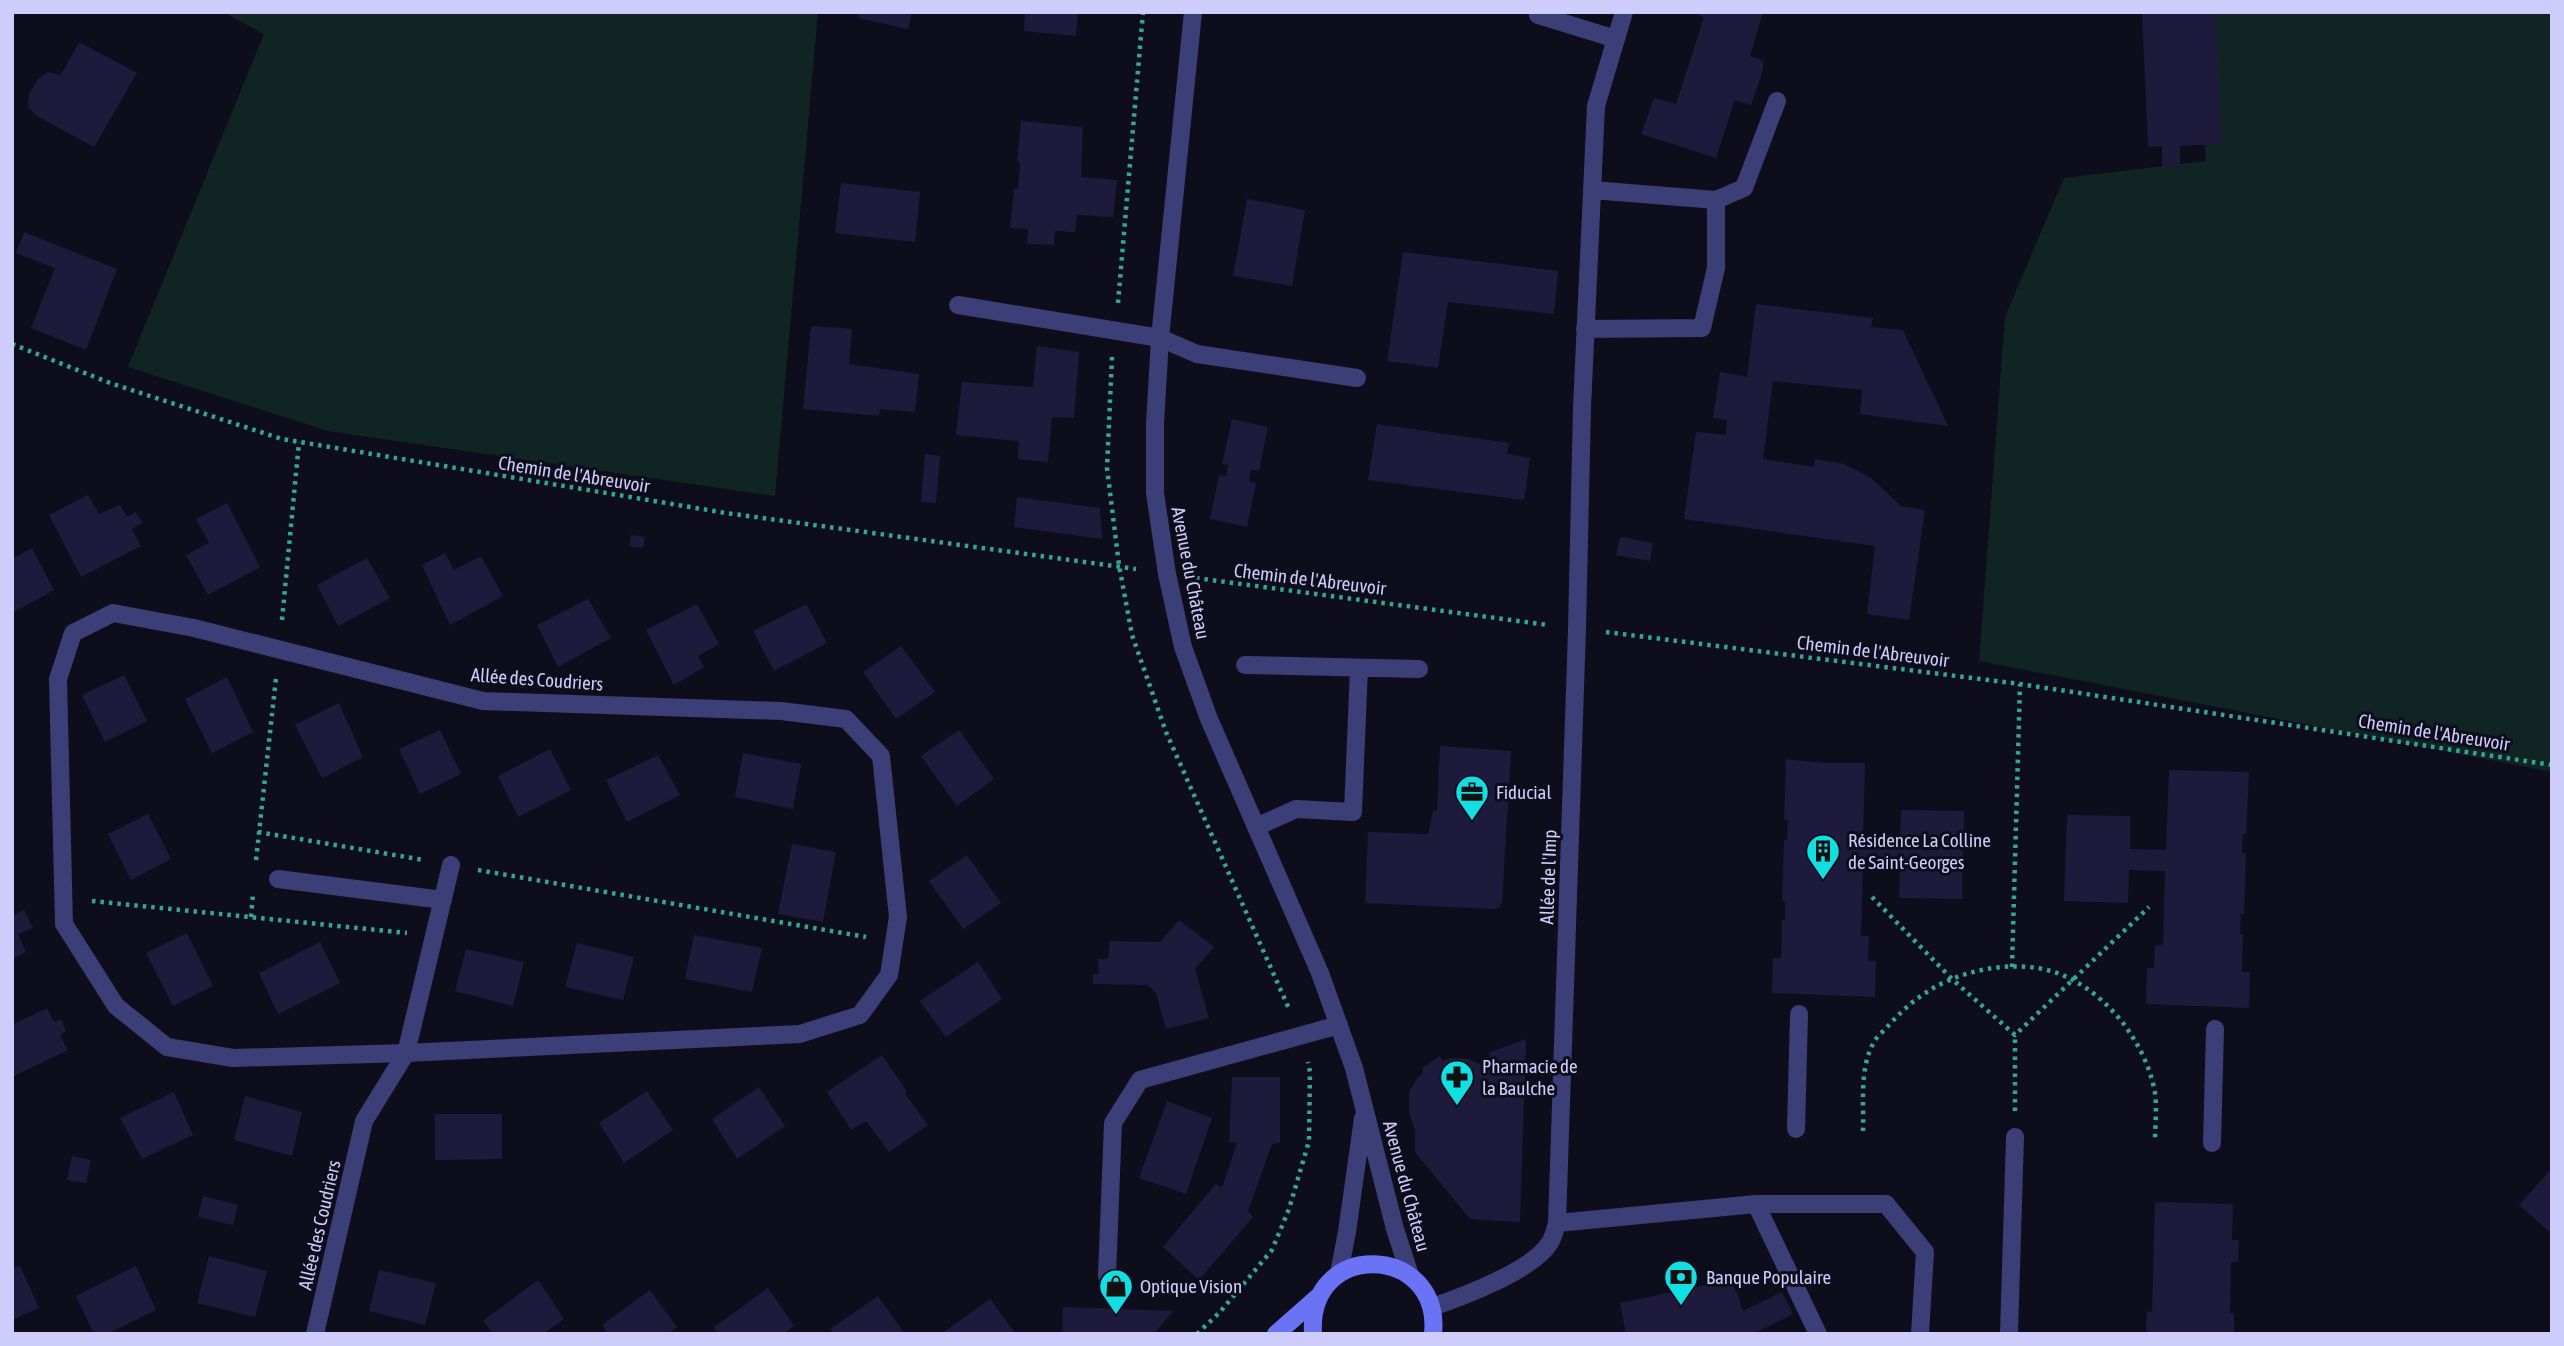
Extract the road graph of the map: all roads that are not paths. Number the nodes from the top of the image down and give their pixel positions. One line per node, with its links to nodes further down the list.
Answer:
1 (1193, 12): 10 (street, Avenue du Château)
2 (1623, 12): 4 (street, Allée de l'Imp)
3 (1538, 15): 4 (street)
4 (1616, 38): 6 (street, Allée de l'Imp)
5 (1777, 101): 7 (street)
6 (1592, 190): 7 (street); 9 (street, Allée de l'Imp)
7 (1716, 200): 9 (street)
8 (958, 305): 10 (street)
9 (1586, 329): 28 (street, Allée de l'Imp)
10 (1160, 338): 11 (street); 15 (street, Avenue du Château)
11 (1357, 378)
12 (1245, 665): 13 (street)
13 (1359, 668): 14 (street); 15 (street)
14 (1419, 669)
15 (1256, 827): 20 (street, Avenue du Château)
16 (451, 865): 18 (street)
17 (278, 879): 18 (street)
18 (443, 900): 22 (street)
19 (1799, 1014): 24 (street)
20 (1339, 1025): 23 (street, Avenue du Château); 31 (street)
21 (2214, 1029): 26 (street)
22 (406, 1053): 22 (street, Allée des Coudriers); 35 (street, Allée des Coudriers)
23 (1365, 1108): 29 (street, Avenue du Château); 30 (street, Avenue du Château)
24 (1796, 1129)
25 (2015, 1136): 40 (street)
26 (2212, 1143)
27 (1756, 1203): 28 (street); 38 (street); 39 (street)
28 (1557, 1223): 33 (street)
29 (1339, 1273): 30 (main road); 32 (main road)
30 (1410, 1275): 33 (main road)
31 (1107, 1276)
32 (1318, 1297): 36 (main road); 37 (main road)
33 (1432, 1307): 34 (main road)
34 (1434, 1333)
35 (315, 1334)
36 (1276, 1334)
37 (1313, 1334)
38 (1818, 1334)
39 (1920, 1334)
40 (2009, 1334)

